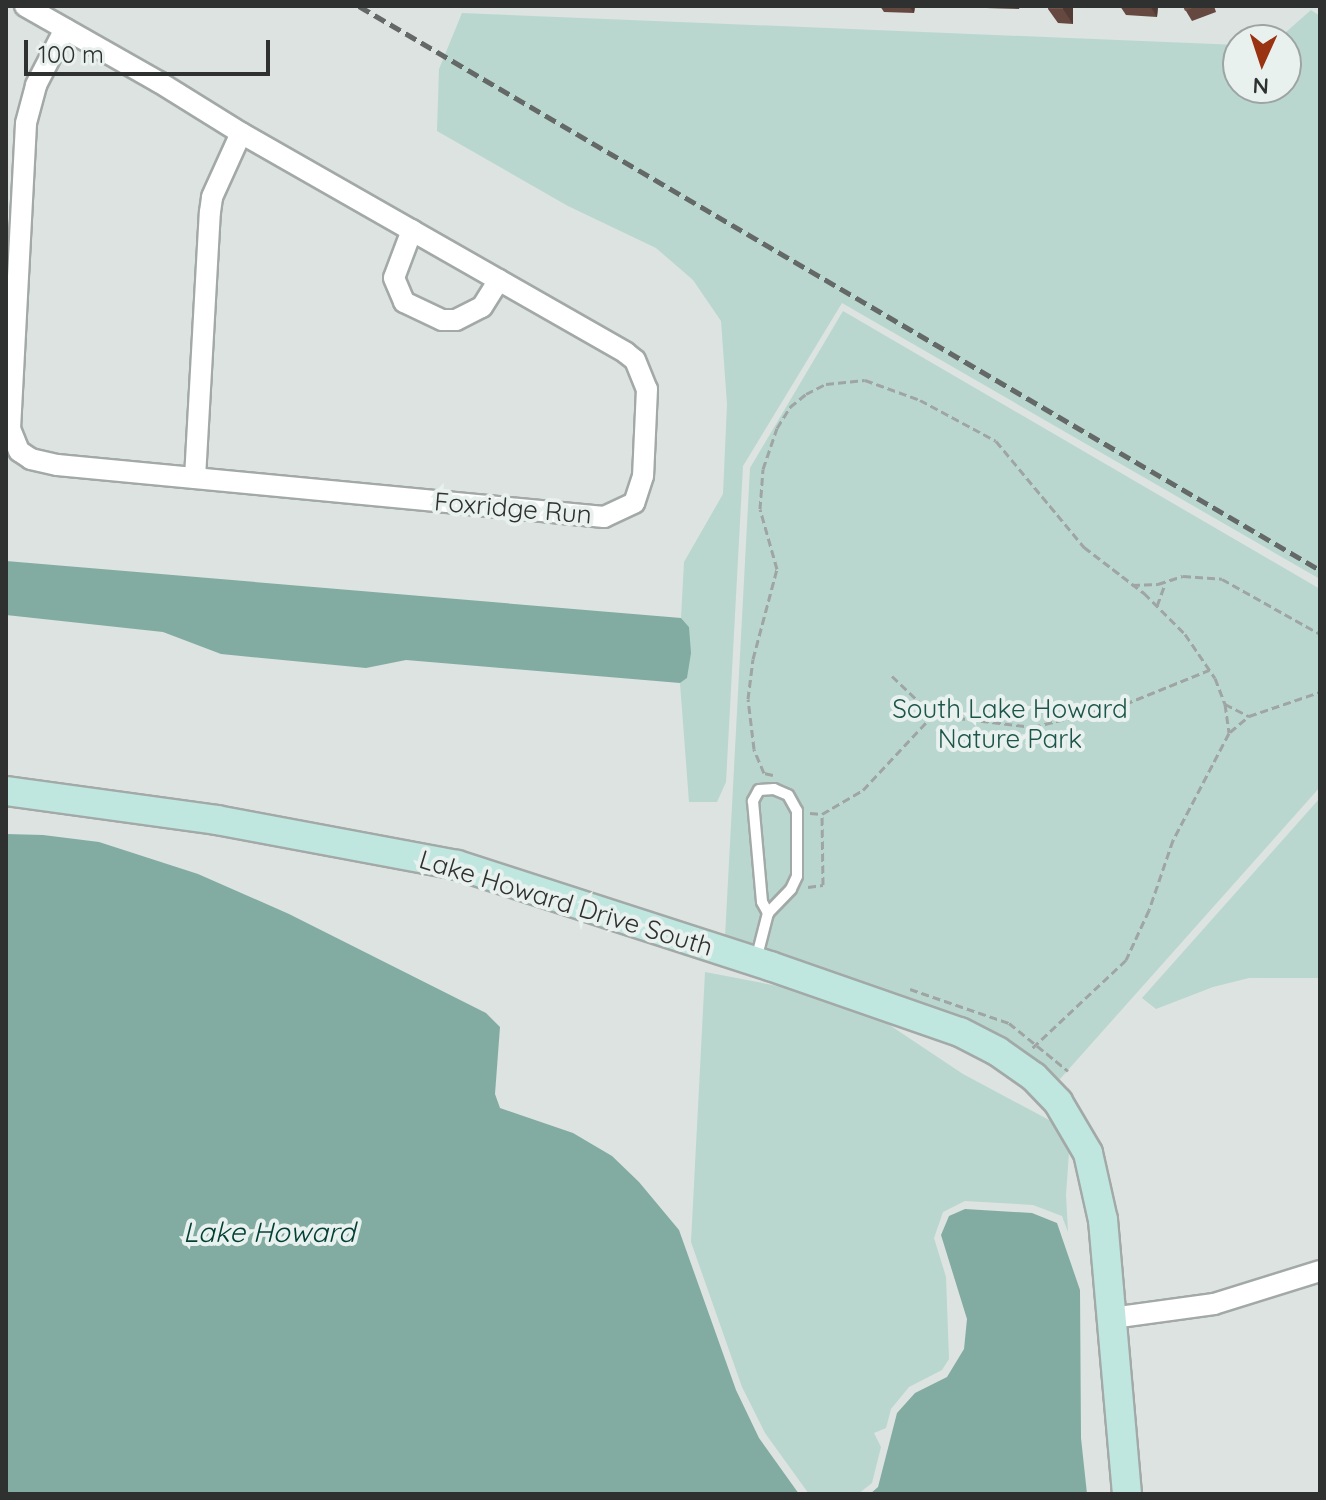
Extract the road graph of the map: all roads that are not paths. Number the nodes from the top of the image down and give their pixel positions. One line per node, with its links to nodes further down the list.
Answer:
1 (25, 6): 2 (street, Foxridge Run)
2 (65, 29): 3 (street, Foxridge Run); 6 (street, Foxridge Run)
3 (241, 133): 4 (street, Foxridge Run); 6 (street)
4 (412, 230): 5 (street, Foxridge Run); 5 (street)
5 (499, 280): 6 (street, Foxridge Run)
6 (195, 478)
7 (6, 791): 9 (street, Lake Howard Drive South)
8 (768, 913): 8 (lane); 9 (lane)
9 (755, 962): 11 (street, Lake Howard Drive South)
10 (1320, 1271): 11 (street)
11 (1112, 1318): 12 (street, Lake Howard Drive South)
12 (1127, 1494)

